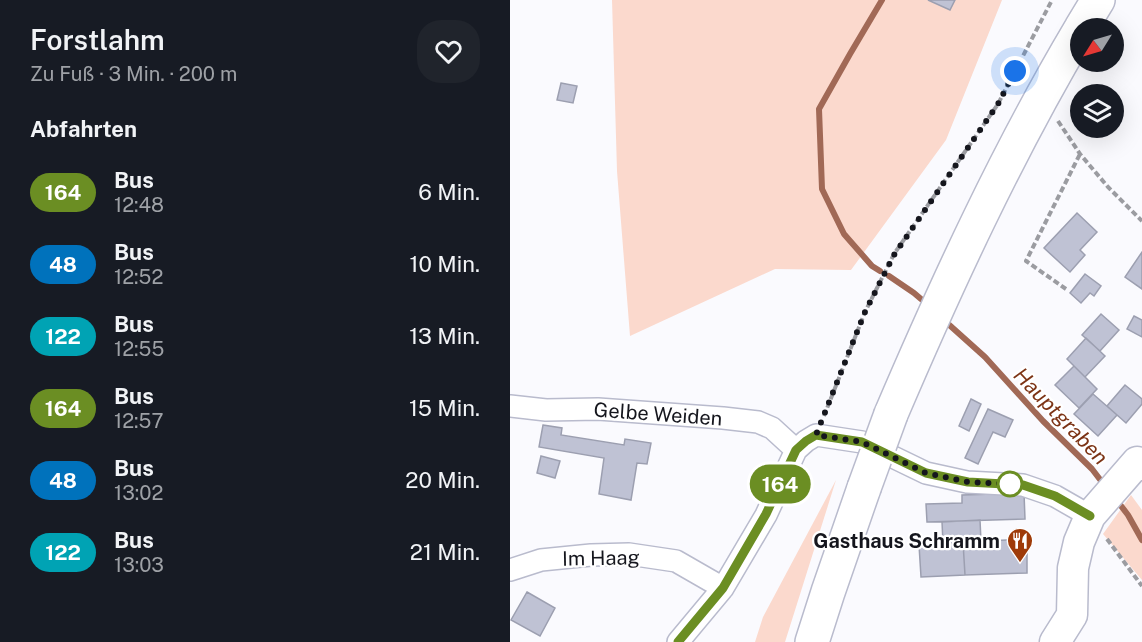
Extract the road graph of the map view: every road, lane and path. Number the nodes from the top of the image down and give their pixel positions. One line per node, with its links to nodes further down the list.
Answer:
1 (1052, 0): 5 (path)
2 (1098, 0): 3 (main road)
3 (1087, 18)
4 (1070, 47): 6 (main road)
5 (1015, 71): 6 (path); 11 (path)
6 (1040, 100): 7 (path); 20 (main road, bridge)
7 (1080, 154): 8 (path); 9 (path)
8 (1142, 221)
9 (1066, 289)
10 (510, 406): 12 (street, Gelbe Weiden)
11 (816, 435): 12 (street); 14 (street)
12 (796, 450): 17 (street)
13 (1140, 461): 14 (street)
14 (1090, 516): 16 (path); 18 (street)
15 (510, 570): 17 (street, Im Haag)
16 (1142, 586)
17 (723, 588): 19 (street)
18 (1073, 628): 21 (street)
19 (678, 642)
20 (812, 642)
21 (1055, 642)

